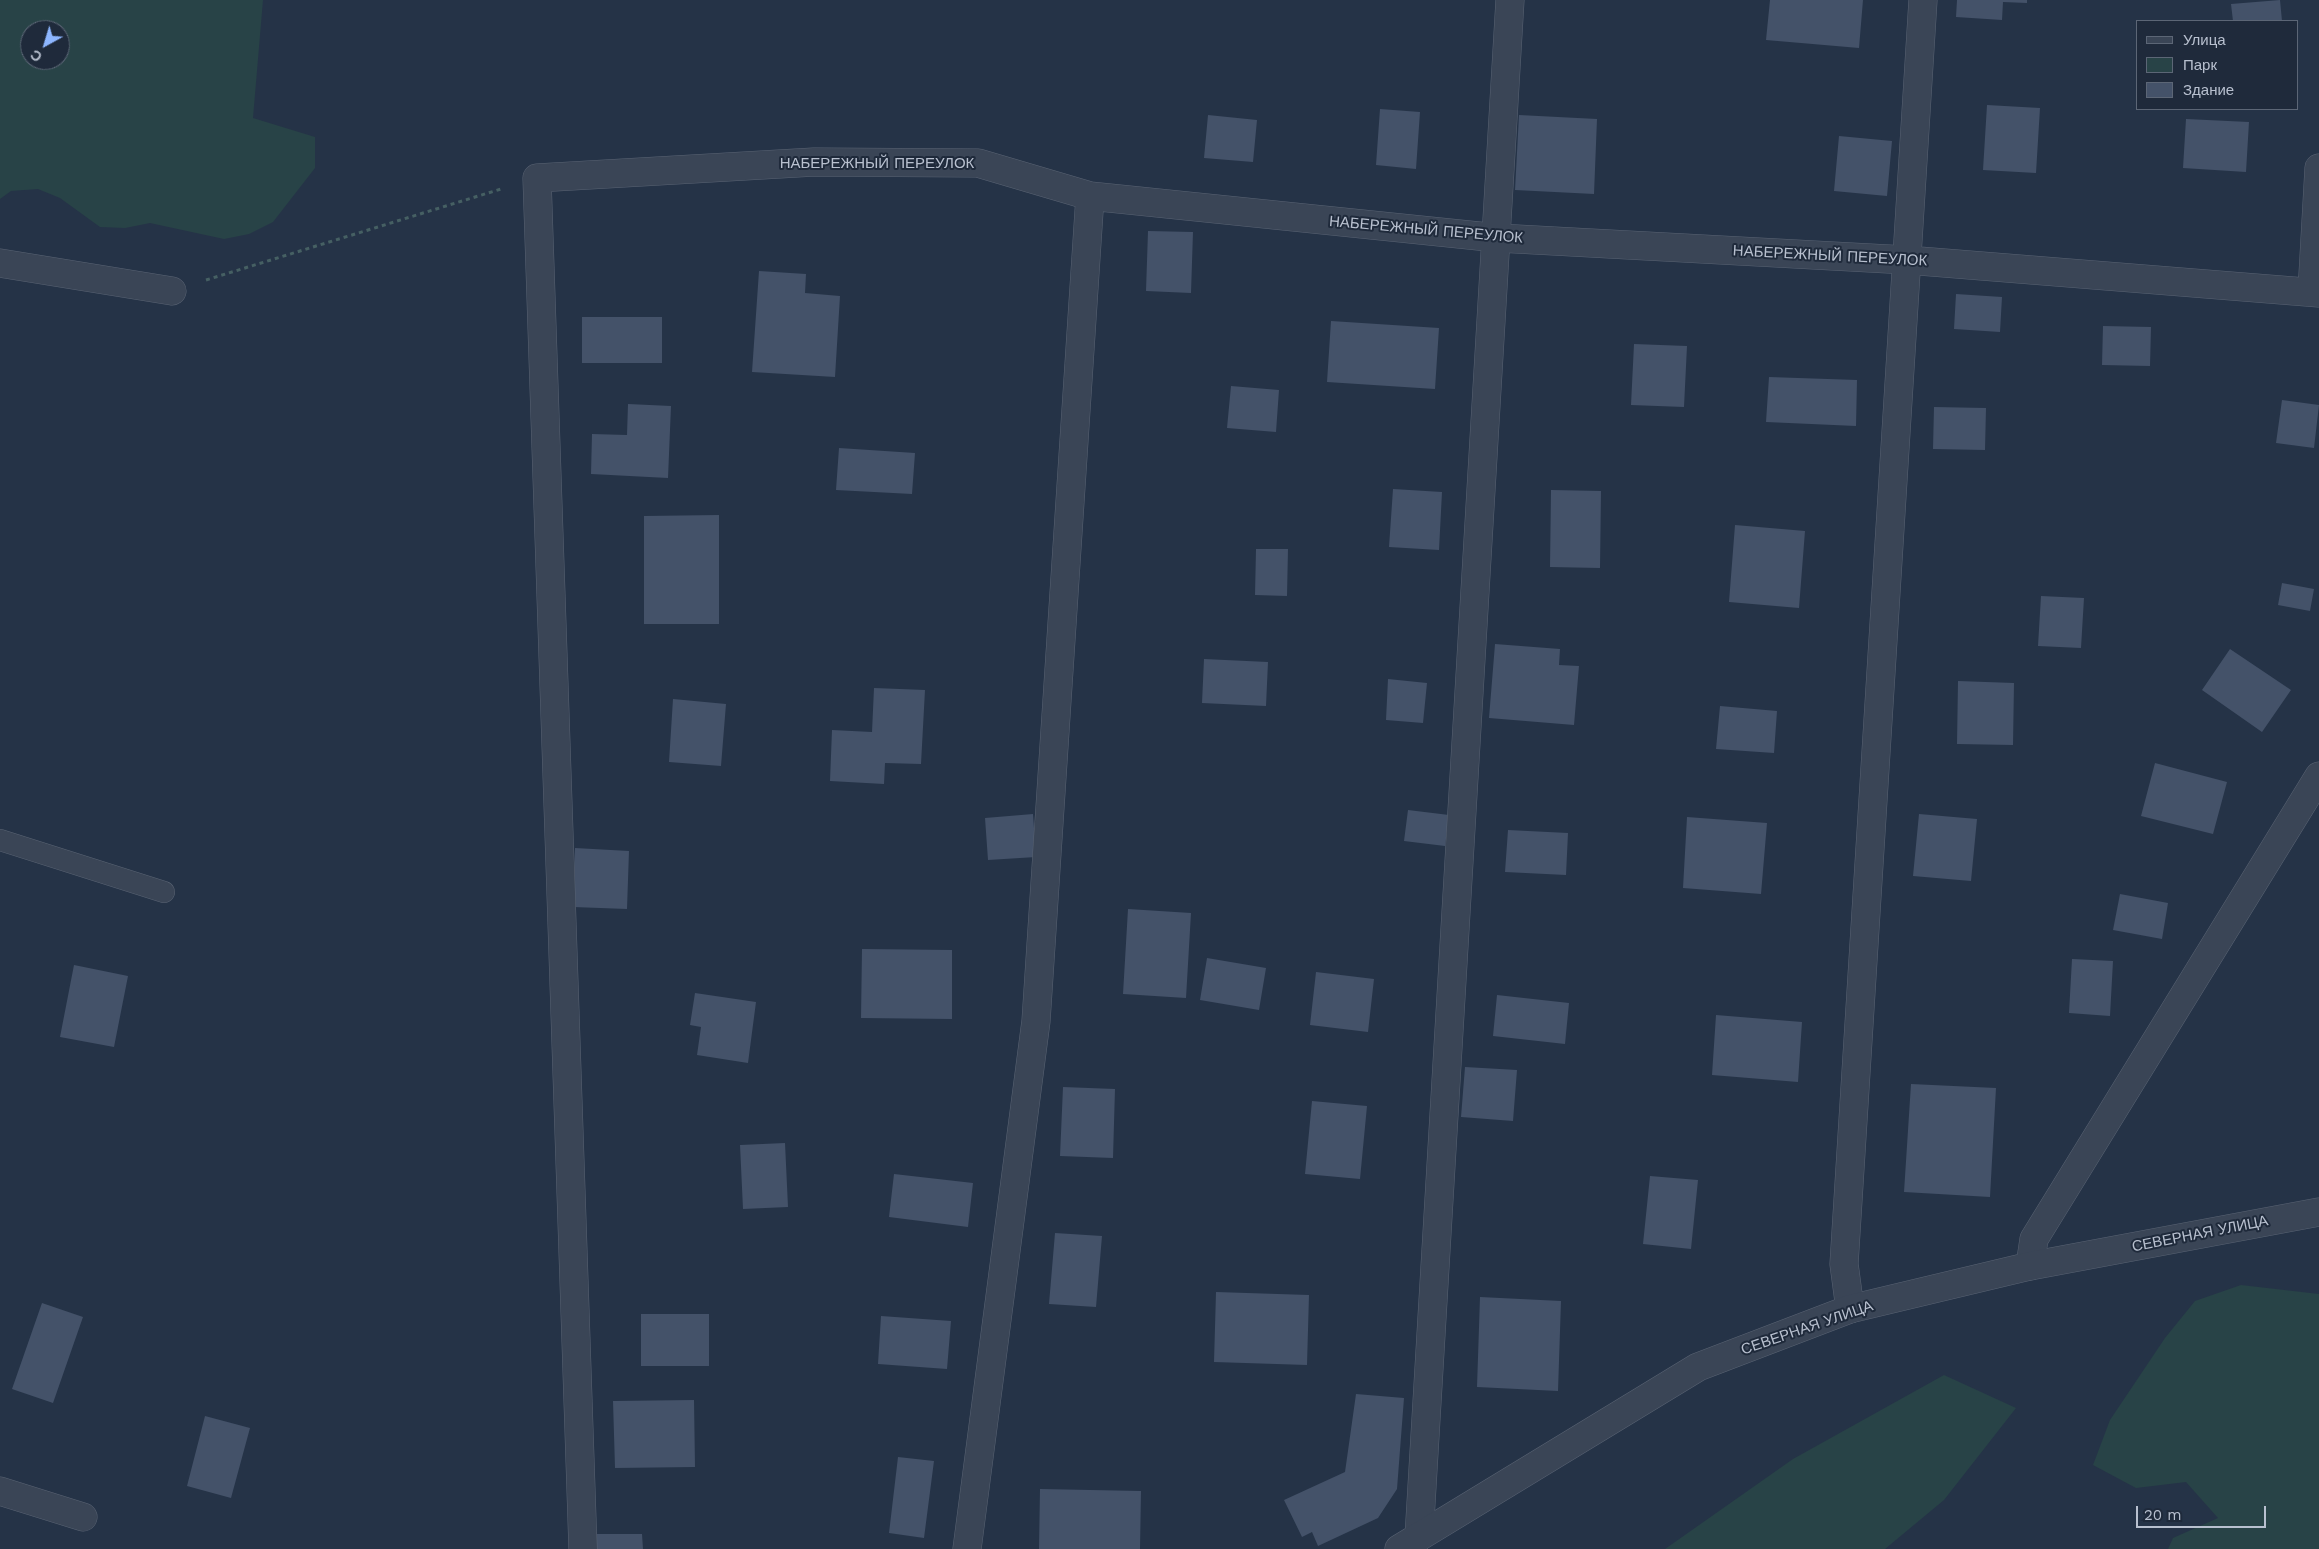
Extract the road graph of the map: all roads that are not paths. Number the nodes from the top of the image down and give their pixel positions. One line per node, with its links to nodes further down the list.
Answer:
1 (1510, 0): 5 (street)
2 (1923, 0): 6 (street)
3 (2319, 168): 9 (street)
4 (1090, 196): 5 (street, НАБЕРЕЖНЫЙ ПЕРЕУЛОК); 19 (street, НАБЕРЕЖНЫЙ ПЕРЕУЛОК); 20 (street)
5 (1498, 238): 6 (street, НАБЕРЕЖНЫЙ ПЕРЕУЛОК); 18 (street)
6 (1907, 260): 9 (street, НАБЕРЕЖНЫЙ ПЕРЕУЛОК); 15 (street)
7 (0, 263): 8 (street)
8 (172, 290)
9 (2316, 292)
10 (2319, 776): 14 (street)
11 (0, 840): 12 (lane)
12 (164, 892)
13 (2319, 1212): 14 (street, СЕВЕРНАЯ УЛИЦА)
14 (2030, 1266): 15 (street, СЕВЕРНАЯ УЛИЦА)
15 (1850, 1309): 18 (street, СЕВЕРНАЯ УЛИЦА)
16 (0, 1491): 17 (street)
17 (83, 1517)
18 (1409, 1543)
19 (583, 1549)
20 (966, 1549)

